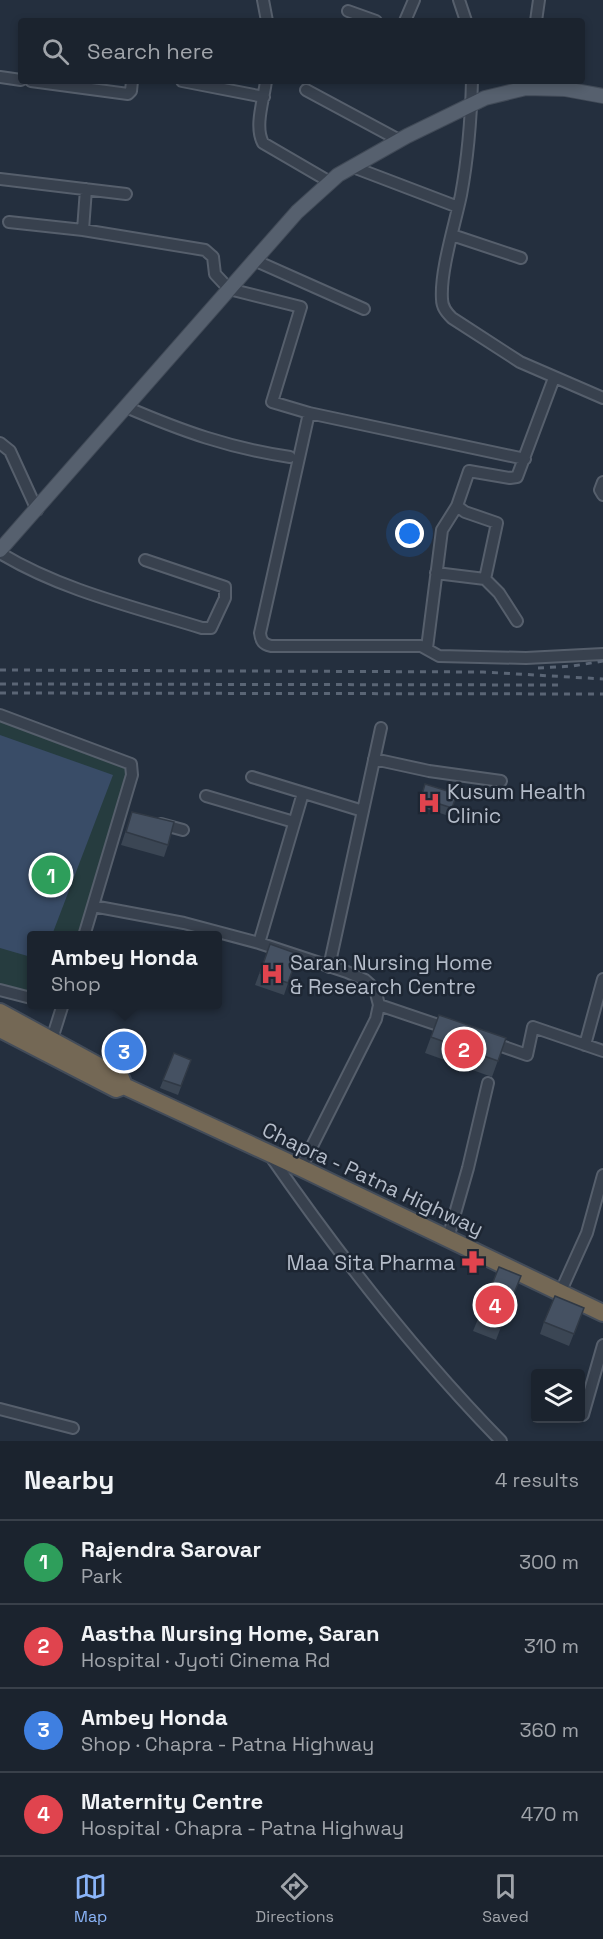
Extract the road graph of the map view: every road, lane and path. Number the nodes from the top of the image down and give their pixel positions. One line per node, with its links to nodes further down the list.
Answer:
1 (263, 0): 6 (street)
2 (414, 0): 8 (street)
3 (459, 0): 9 (street)
4 (539, 0): 10 (street)
5 (348, 11): 7 (street)
6 (266, 18)
7 (368, 18)
8 (406, 18)
9 (465, 18)
10 (536, 18)
11 (0, 77): 12 (street)
12 (18, 80)
13 (53, 84): 14 (street)
14 (132, 84)
15 (197, 84): 21 (street)
16 (266, 84): 21 (street)
17 (472, 84): 22 (street)
18 (526, 85): 20 (main road); 22 (main road)
19 (306, 90): 23 (street)
20 (603, 96)
21 (264, 97): 26 (street)
22 (471, 104): 23 (main road); 29 (street)
23 (399, 140): 24 (main road)
24 (352, 167): 26 (main road); 29 (street)
25 (0, 179): 27 (street)
26 (330, 182): 34 (main road)
27 (86, 189): 28 (street); 31 (street)
28 (126, 194)
29 (458, 207): 32 (street)
30 (9, 222): 31 (street)
31 (83, 230): 35 (street)
32 (452, 235): 33 (street); 37 (street)
33 (521, 258)
34 (254, 260): 35 (main road); 36 (street)
35 (229, 289): 39 (main road); 40 (street)
36 (364, 309)
37 (554, 378): 38 (street); 43 (street)
38 (603, 398)
39 (126, 407): 42 (street); 47 (main road)
40 (309, 413): 43 (street); 53 (street)
41 (0, 443): 47 (street)
42 (290, 456)
43 (525, 459): 46 (street)
44 (603, 482): 45 (street)
45 (603, 495)
46 (457, 506): 50 (street); 51 (street)
47 (37, 510): 48 (main road)
48 (0, 552): 49 (street)
49 (145, 560)
50 (436, 573): 51 (street); 53 (street)
51 (485, 579): 52 (street)
52 (517, 621)
53 (427, 648): 54 (street)
54 (603, 654)
55 (0, 715): 66 (street)
56 (381, 728): 57 (street)
57 (374, 759): 59 (street); 62 (street)
58 (252, 777): 60 (street)
59 (501, 781)
60 (303, 793): 62 (street); 64 (street)
61 (206, 796): 64 (street)
62 (363, 811): 71 (street)
63 (152, 822): 65 (street)
64 (294, 822): 70 (street)
65 (183, 830)
66 (93, 906): 67 (street); 68 (street)
67 (86, 931)
68 (214, 931)
69 (222, 933): 70 (street)
70 (259, 943): 71 (street)
71 (329, 967): 75 (street)
72 (603, 979): 82 (street)
73 (0, 990): 74 (street)
74 (27, 997)
75 (379, 1005): 79 (street); 87 (street)
76 (62, 1009): 80 (street)
77 (0, 1011): 80 (highway, Chapra - Patna Highway)
78 (0, 1029): 85 (highway, Chapra - Patna Highway)
79 (458, 1032)
80 (52, 1039): 85 (highway, Chapra - Patna Highway)
81 (481, 1039): 82 (street)
82 (585, 1045): 83 (street)
83 (603, 1051)
84 (488, 1083): 89 (street)
85 (124, 1086): 86 (highway, Chapra - Patna Highway)
86 (269, 1154): 87 (highway, Chapra - Patna Highway); 96 (street)
87 (301, 1168): 89 (highway, Chapra - Patna Highway)
88 (603, 1175): 90 (street)
89 (448, 1238): 90 (highway, Chapra - Patna Highway)
90 (560, 1293): 91 (highway, Chapra - Patna Highway)
91 (603, 1314)
92 (603, 1345): 94 (street)
93 (0, 1409): 95 (street)
94 (585, 1409)
95 (73, 1428)
96 (501, 1441)

